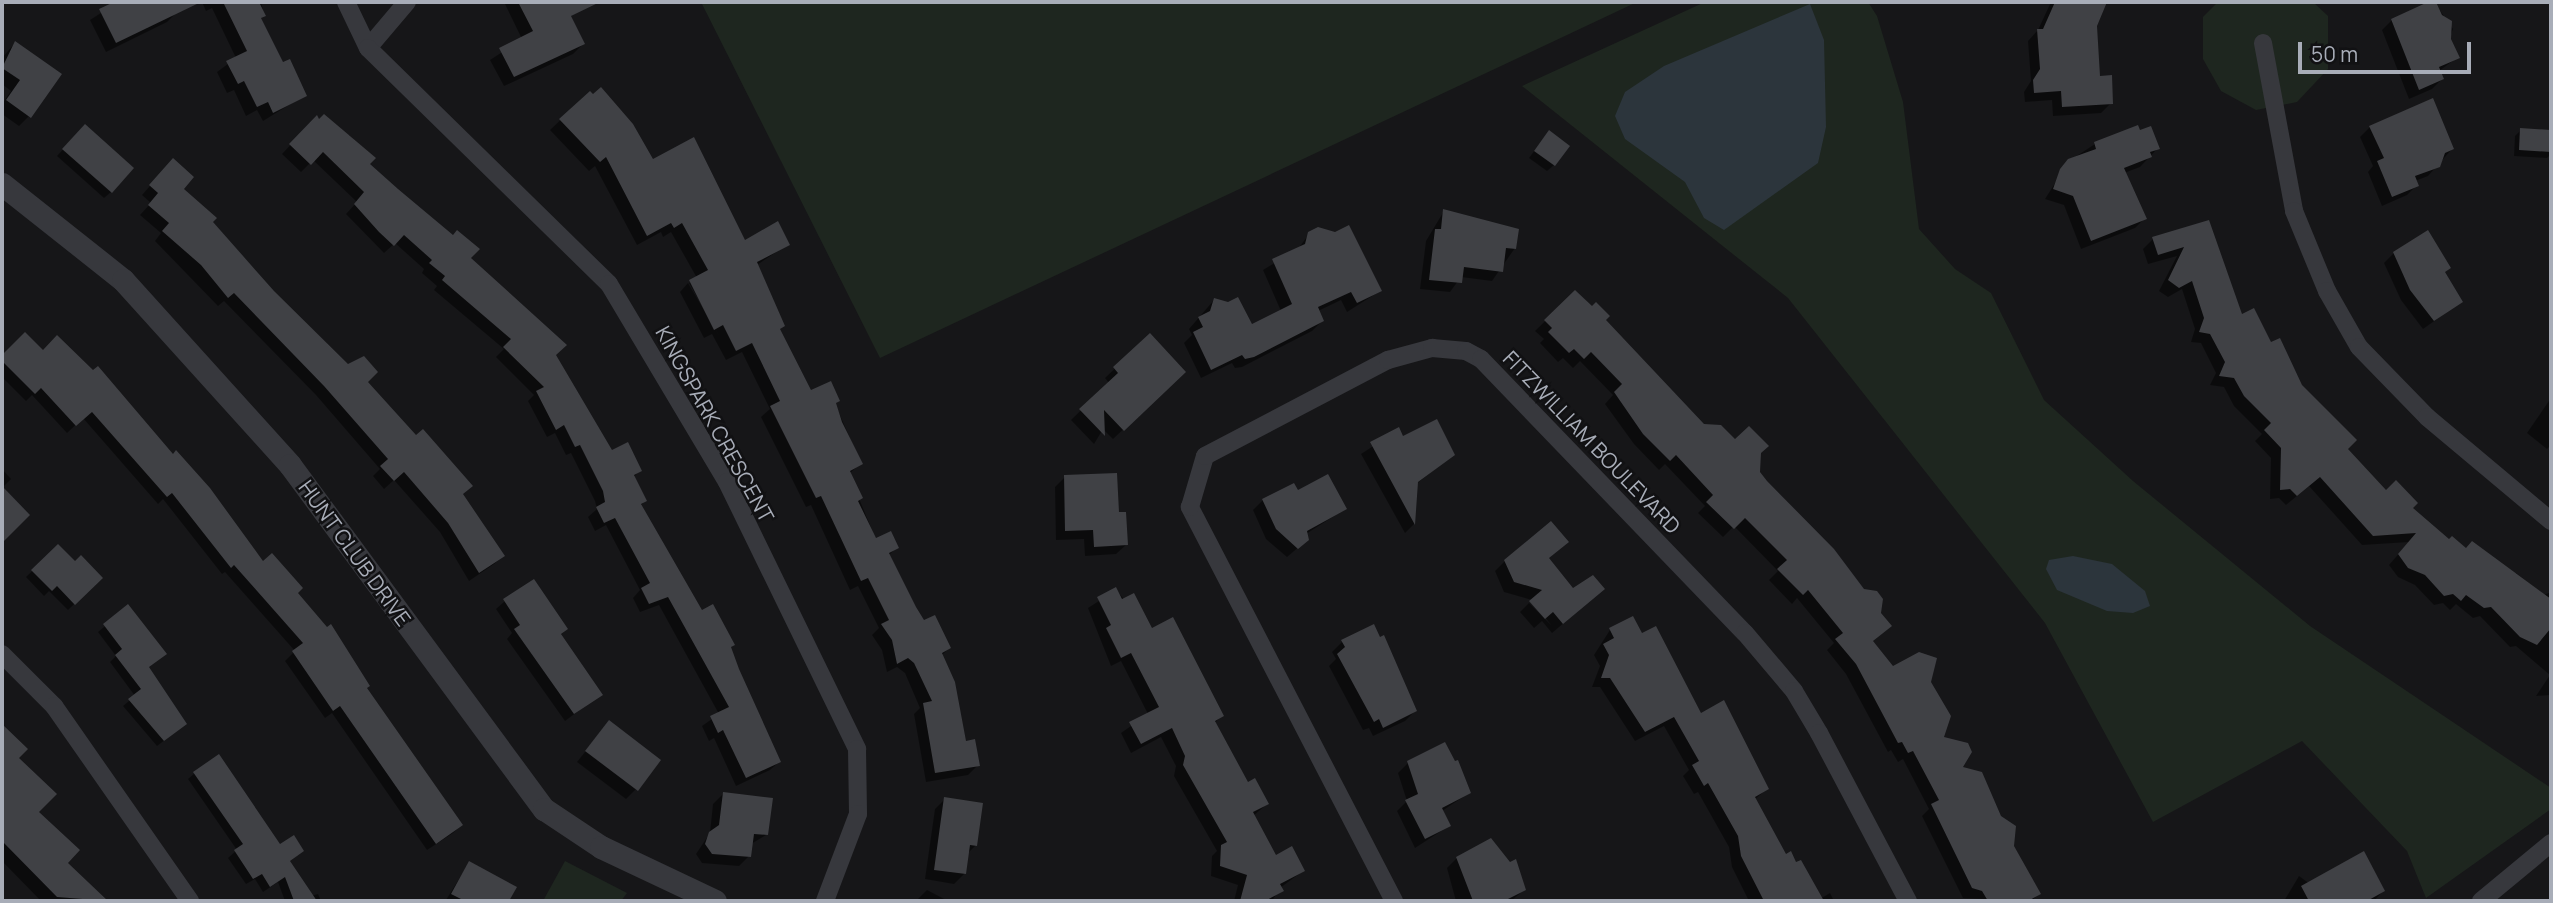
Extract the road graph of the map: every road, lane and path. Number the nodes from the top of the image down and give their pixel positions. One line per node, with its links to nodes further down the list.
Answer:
1 (346, 2): 4 (street, KINGSPARK CRESCENT)
2 (407, 2): 4 (street)
3 (2263, 43): 6 (street)
4 (368, 48): 11 (street, KINGSPARK CRESCENT)
5 (2, 184): 10 (street, HUNT CLUB DRIVE)
6 (2551, 521)
7 (2, 654): 9 (street)
8 (2551, 844): 14 (street)
9 (190, 901)
10 (715, 901)
11 (825, 901)
12 (1394, 901): 13 (street, FITZWILLIAM BOULEVARD)
13 (1908, 901)
14 (2481, 901)

